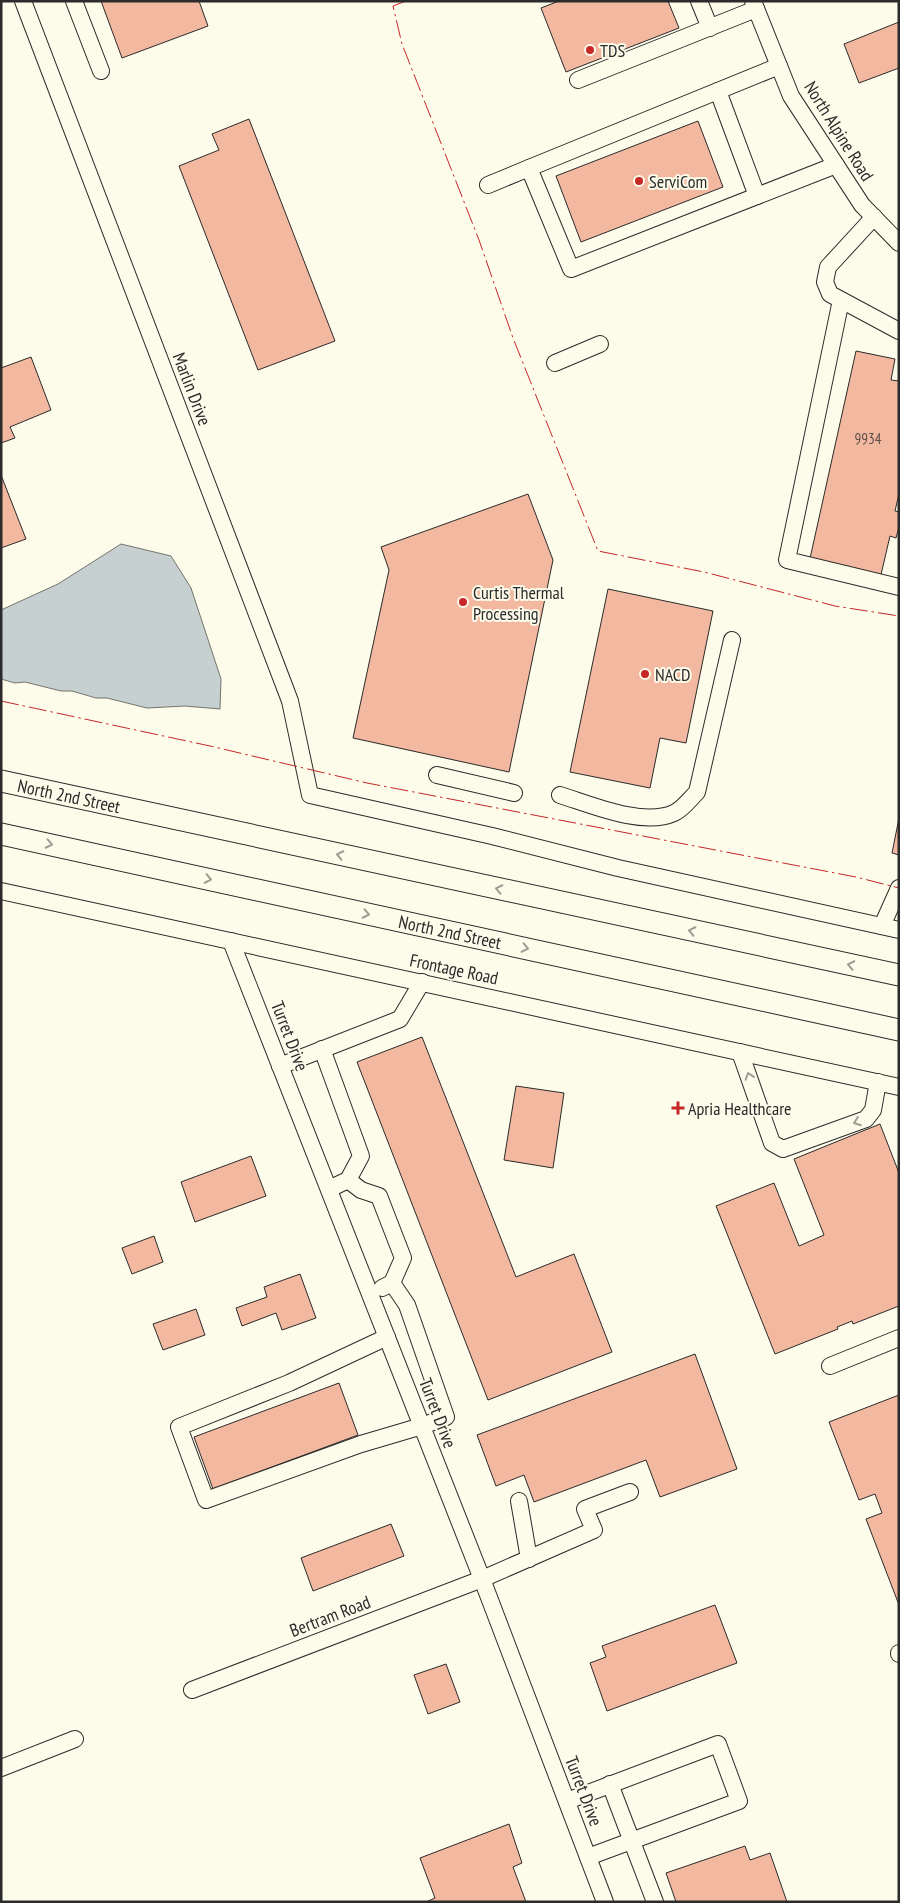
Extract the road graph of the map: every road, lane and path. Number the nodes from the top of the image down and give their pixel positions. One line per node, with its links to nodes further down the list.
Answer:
1 (23, 1): 29 (street, Marlin Drive)
2 (74, 1): 7 (street)
3 (699, 1): 5 (street)
4 (754, 5): 5 (street); 6 (street, North Alpine Road)
5 (710, 28): 8 (street)
6 (779, 66): 9 (street); 10 (street, North Alpine Road)
7 (101, 71)
8 (578, 80)
9 (718, 91): 11 (street); 13 (street)
10 (836, 165): 13 (street); 14 (street, North Alpine Road)
11 (529, 168): 12 (street); 13 (street)
12 (488, 185)
13 (757, 196)
14 (874, 217): 15 (street, North Alpine Road); 16 (street)
15 (899, 243)
16 (841, 300): 17 (street); 20 (street)
17 (899, 331)
18 (600, 344): 19 (street)
19 (555, 363)
20 (899, 587)
21 (732, 640): 25 (street)
22 (436, 776): 24 (street)
23 (1, 781): 32 (main road, North 2nd Street, one-way to 23)
24 (514, 793)
25 (560, 796)
26 (1, 834): 34 (main road, North 2nd Street, one-way to 34)
27 (899, 888): 29 (street)
28 (1, 891): 31 (street, Frontage Road)
29 (882, 926): 30 (street)
30 (899, 930)
31 (231, 940): 33 (street, Frontage Road); 37 (street, Turret Drive)
32 (899, 975)
33 (422, 982): 35 (street); 36 (street, Frontage Road)
34 (899, 1030)
35 (322, 1050): 37 (street); 40 (street)
36 (740, 1052): 38 (street, Frontage Road); 38 (street, one-way to 36)
37 (280, 1066): 41 (street, Turret Drive)
38 (878, 1082): 39 (street, Frontage Road)
39 (899, 1087)
40 (348, 1180): 41 (street); 42 (street)
41 (329, 1189): 43 (street, Turret Drive)
42 (392, 1283): 43 (street); 47 (street)
43 (370, 1294): 44 (street, Turret Drive)
44 (387, 1337): 47 (street, Turret Drive); 47 (street)
45 (899, 1338): 46 (street)
46 (830, 1366)
47 (422, 1426): 51 (street, Turret Drive)
48 (630, 1492): 50 (street, Bertram Road)
49 (519, 1501): 50 (street)
50 (529, 1559): 51 (street, Bertram Road)
51 (482, 1579): 52 (street, Bertram Road); 56 (street, Turret Drive)
52 (192, 1690)
53 (76, 1739): 54 (street)
54 (1, 1768)
55 (610, 1784): 56 (street); 57 (street); 57 (street)
56 (567, 1801): 58 (street, Turret Drive)
57 (632, 1841): 58 (street); 60 (street)
58 (588, 1857): 59 (street, Turret Drive)
59 (605, 1902)
60 (655, 1902)

